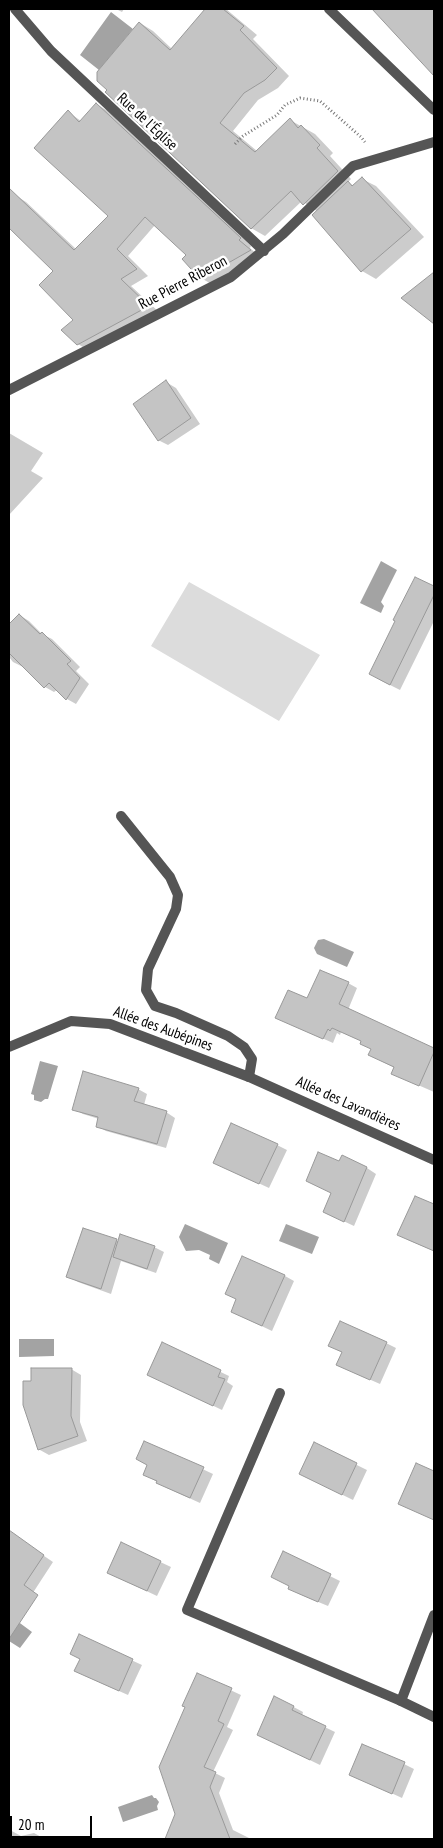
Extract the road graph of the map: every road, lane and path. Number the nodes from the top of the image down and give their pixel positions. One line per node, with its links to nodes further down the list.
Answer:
1 (15, 9): 7 (street, Rue de l'Église)
2 (329, 9): 3 (street)
3 (434, 110)
4 (434, 142): 6 (street, Rue Pierre Riberon)
5 (236, 144): 6 (path)
6 (376, 158): 7 (street, Rue Pierre Riberon)
7 (264, 251): 8 (street, Rue Pierre Riberon)
8 (9, 390)
9 (121, 816): 11 (street)
10 (9, 1047): 11 (street, Allée des Aubépines)
11 (249, 1077): 12 (street, Allée des Lavandières)
12 (434, 1160)
13 (280, 1393): 15 (street)
14 (434, 1615): 15 (street)
15 (401, 1701): 16 (street)
16 (434, 1717)

